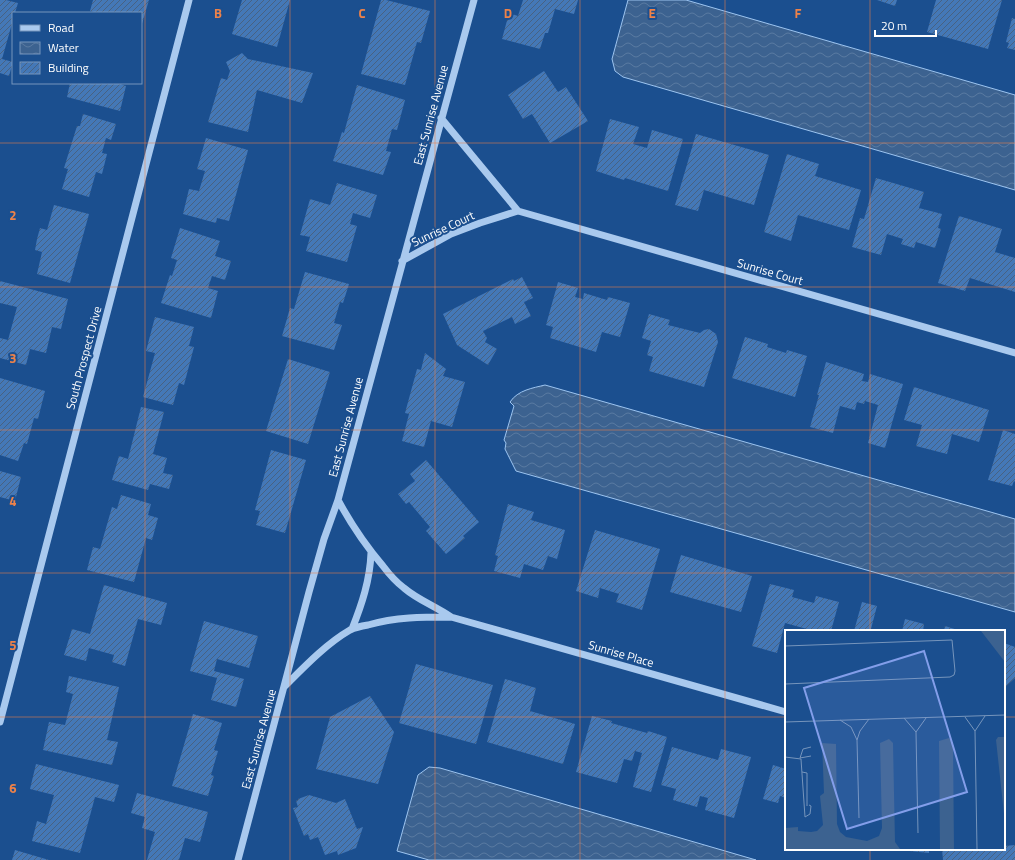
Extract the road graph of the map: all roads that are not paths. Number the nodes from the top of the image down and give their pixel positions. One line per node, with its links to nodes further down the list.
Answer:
1 (189, 0): 13 (street, South Prospect Drive)
2 (474, 0): 3 (street, East Sunrise Avenue)
3 (441, 118): 4 (street); 5 (street, East Sunrise Avenue)
4 (518, 211): 5 (street, Sunrise Court); 6 (street, Sunrise Court)
5 (402, 261): 7 (street, East Sunrise Avenue)
6 (1015, 353)
7 (338, 500): 8 (street, Sunrise Place); 11 (street, East Sunrise Avenue)
8 (371, 553): 9 (street, Sunrise Place); 10 (street)
9 (450, 617): 10 (street, Sunrise Place); 12 (street, Sunrise Place)
10 (352, 629): 11 (street, Sunrise Place)
11 (284, 687): 14 (street, East Sunrise Avenue)
12 (785, 712)
13 (0, 722)
14 (238, 860)

